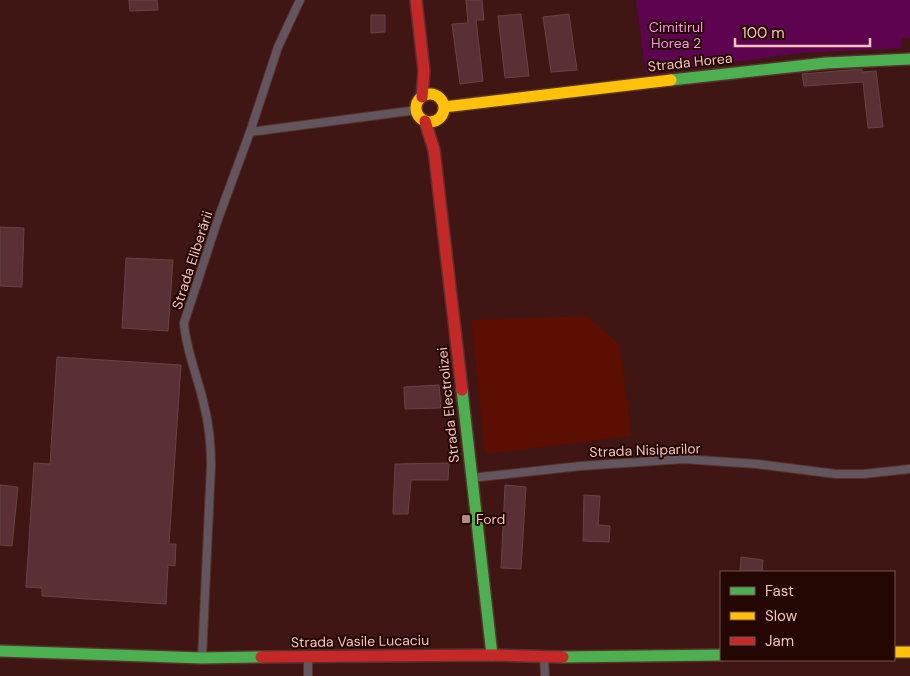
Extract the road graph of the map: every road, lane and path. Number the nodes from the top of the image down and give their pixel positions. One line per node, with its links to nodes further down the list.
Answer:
1 (300, 0): 11 (street, Strada Eliberării)
2 (416, 0): 4 (street)
3 (910, 59): 7 (street, Strada Horea)
4 (424, 71): 5 (street); 6 (street)
5 (435, 96): 6 (street); 7 (street)
6 (422, 97): 8 (street)
7 (444, 107): 9 (street)
8 (417, 110): 10 (street); 11 (street)
9 (438, 120): 10 (street); 12 (street, Strada Electrolizei)
10 (425, 121): 12 (street, Strada Electrolizei)
11 (250, 132): 21 (street, Strada Eliberării)
12 (434, 150): 14 (street, Strada Electrolizei)
13 (910, 469): 14 (street, Strada Nisiparilor)
14 (471, 478): 18 (street, Strada Electrolizei)
15 (0, 651): 21 (street, Strada Vasile Lucaciu)
16 (895, 652): 17 (street)
17 (910, 652)
18 (492, 655): 20 (street, Strada Vasile Lucaciu); 22 (street, Strada Vasile Lucaciu)
19 (720, 655): 20 (street, Strada Vasile Lucaciu)
20 (544, 657): 24 (street)
21 (202, 658): 22 (street, Strada Vasile Lucaciu)
22 (308, 658): 23 (street)
23 (308, 676)
24 (545, 676)

